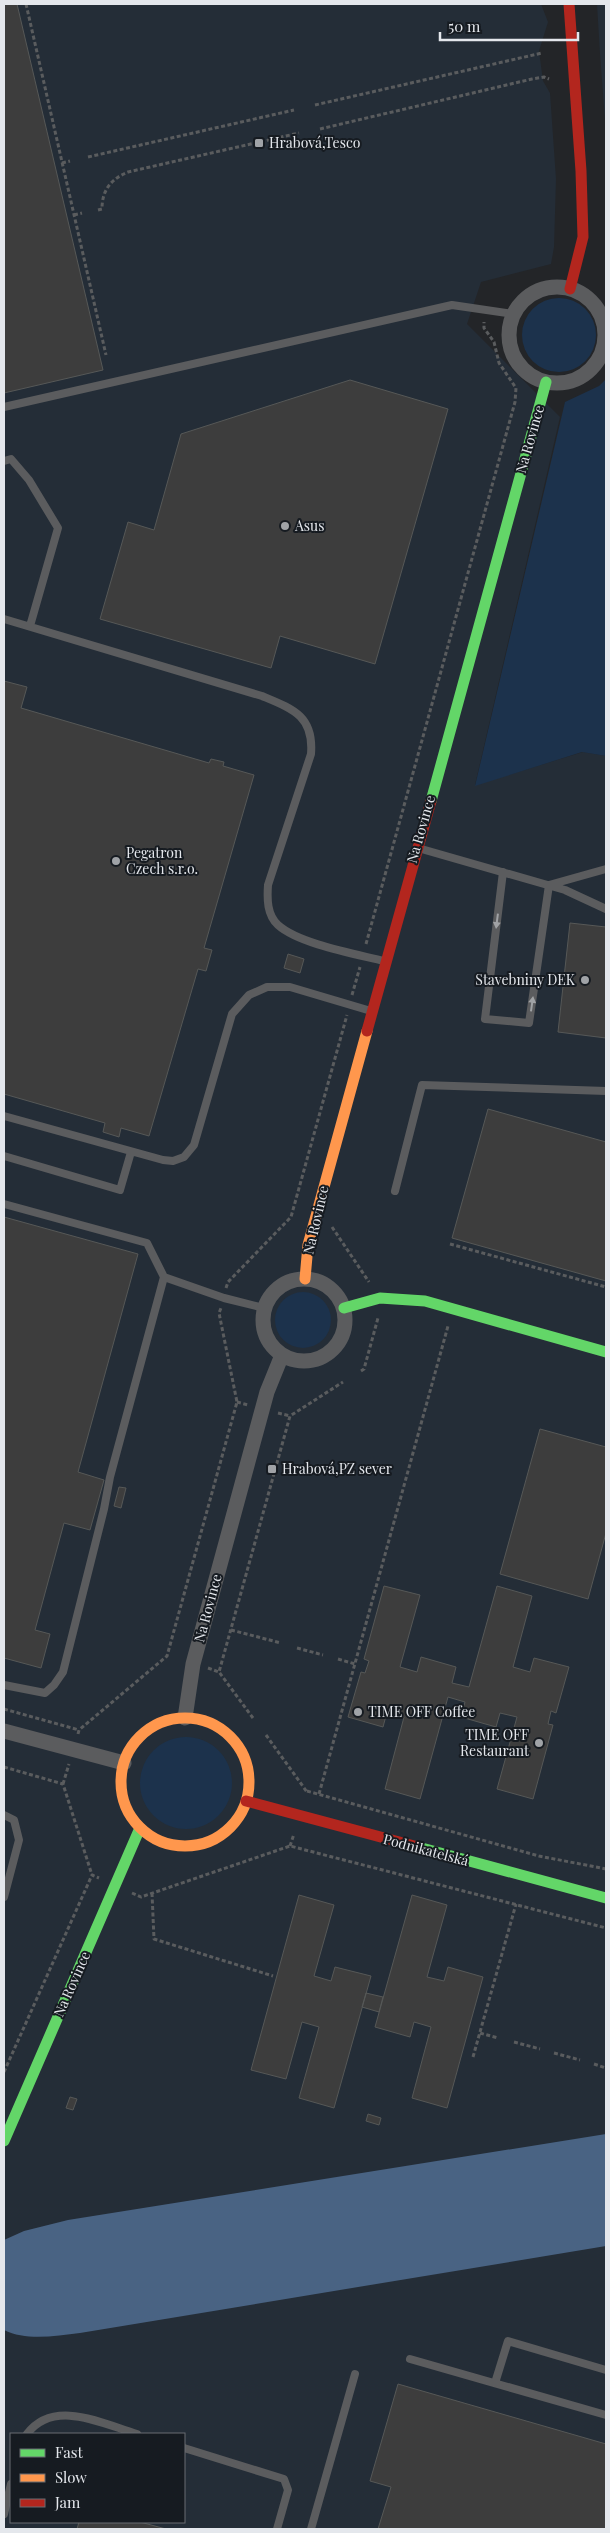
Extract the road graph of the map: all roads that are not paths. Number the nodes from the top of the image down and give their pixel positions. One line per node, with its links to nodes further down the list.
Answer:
1 (569, 4): 2 (street)
2 (570, 289): 3 (street); 4 (street)
3 (514, 314): 4 (street); 5 (lane)
4 (546, 382): 9 (street, Na Rovince)
5 (4, 407)
6 (4, 461): 8 (lane)
7 (4, 619): 8 (lane)
8 (30, 626): 14 (lane)
9 (416, 848): 11 (lane); 14 (street, Na Rovince)
10 (606, 869): 12 (lane)
11 (503, 872): 12 (lane); 12 (lane, one-way to 12)
12 (549, 886): 13 (lane)
13 (606, 909)
14 (384, 962): 15 (street, Na Rovince)
15 (371, 1011): 18 (lane); 23 (street, Na Rovince)
16 (606, 1091): 20 (lane)
17 (4, 1116): 18 (lane)
18 (131, 1152): 19 (lane)
19 (4, 1156)
20 (395, 1191)
21 (4, 1204): 22 (lane)
22 (164, 1277): 24 (lane); 28 (lane)
23 (305, 1279): 24 (street); 25 (street)
24 (264, 1308): 27 (street)
25 (344, 1308): 26 (street); 27 (street)
26 (606, 1352)
27 (282, 1355): 29 (street, Na Rovince)
28 (4, 1685)
29 (185, 1718): 31 (street); 32 (street)
30 (4, 1731): 31 (street)
31 (124, 1763): 34 (street)
32 (246, 1801): 34 (street); 36 (street, Podnikatelská)
33 (4, 1815): 35 (lane)
34 (140, 1828): 37 (street, Na Rovince)
35 (4, 1897)
36 (606, 1898)
37 (4, 2141)
38 (410, 2359): 41 (lane)
39 (606, 2370): 41 (lane)
40 (355, 2374): 49 (lane)
41 (495, 2383): 42 (lane)
42 (606, 2415)
43 (28, 2433): 44 (lane)
44 (134, 2433)
45 (185, 2448): 48 (lane)
46 (10, 2488): 47 (lane)
47 (4, 2514)
48 (277, 2529)
49 (311, 2529)

